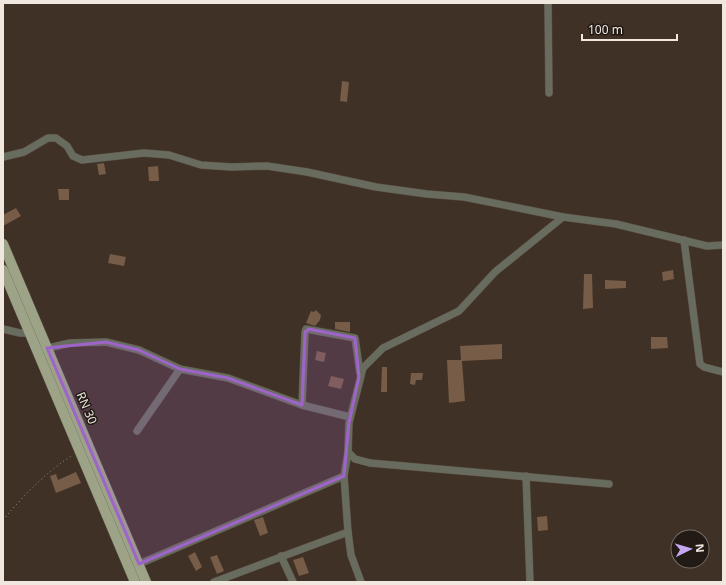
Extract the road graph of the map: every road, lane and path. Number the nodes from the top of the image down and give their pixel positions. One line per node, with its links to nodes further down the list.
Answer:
1 (548, 3): 2 (street)
2 (549, 93)
3 (3, 157): 4 (street)
4 (563, 217): 5 (street); 14 (street)
5 (684, 240): 7 (street); 13 (street)
6 (3, 244): 11 (main road, RN 30 / RN 30)
7 (723, 245)
8 (3, 270): 10 (main road, RN 30)
9 (3, 329): 10 (street)
10 (30, 333): 11 (main road, RN 30)
11 (42, 349): 12 (street); 18 (main road, RN 30); 26 (main road, RN 30 / RN 30)
12 (180, 369): 15 (street); 17 (street)
13 (723, 372)
14 (359, 377): 15 (street); 16 (street)
15 (302, 405): 16 (street)
16 (350, 417): 19 (street)
17 (137, 431)
18 (81, 451): 23 (path); 28 (main road, RN 30)
19 (348, 452): 20 (street); 21 (street)
20 (344, 476): 24 (street); 26 (street)
21 (526, 476): 22 (street); 33 (street)
22 (609, 484)
23 (3, 520)
24 (348, 532): 25 (street); 27 (street)
25 (281, 556): 30 (street); 31 (street)
26 (139, 564): 29 (main road, RN 30 / RN 30)
27 (360, 580): 32 (street)
28 (135, 582)
29 (146, 582)
30 (214, 582)
31 (293, 582)
32 (352, 582)
33 (530, 582)

